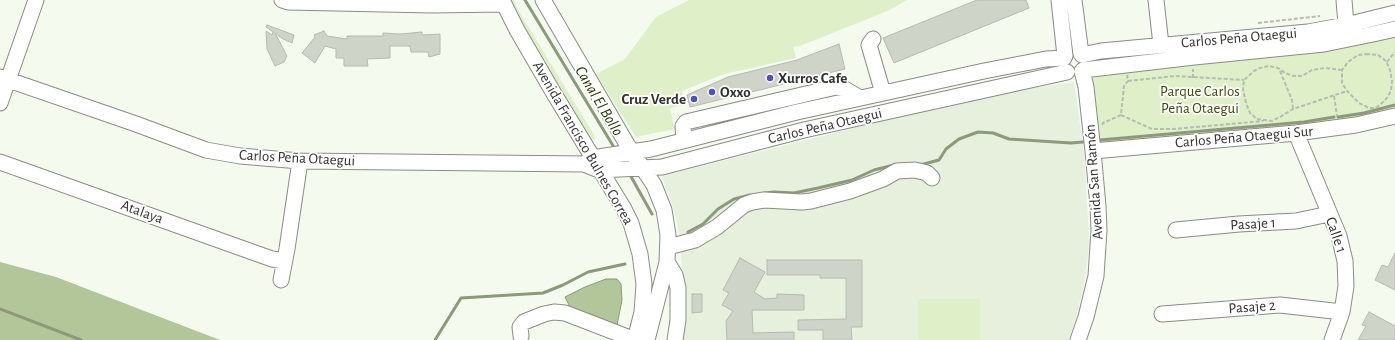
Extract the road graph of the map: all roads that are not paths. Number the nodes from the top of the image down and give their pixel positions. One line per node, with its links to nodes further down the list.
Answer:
1 (36, 0): 18 (street)
2 (282, 0): 8 (street)
3 (543, 0): 30 (street)
4 (1059, 0): 15 (street)
5 (1074, 0): 16 (street, Avenida San Ramón)
6 (1156, 0): 13 (street)
7 (1344, 0): 10 (street)
8 (503, 2): 33 (street, Avenida Francisco Bulnes Correa)
9 (1395, 13): 10 (street, Carlos Peña Otaegui)
10 (1346, 25): 13 (street, Carlos Peña Otaegui)
11 (1395, 29): 17 (street, Carlos Peña Otaegui)
12 (873, 39): 19 (street)
13 (1161, 45): 14 (street, Carlos Peña Otaegui)
14 (1138, 47): 16 (street, Carlos Peña Otaegui); 17 (street)
15 (1065, 62): 16 (street); 16 (street); 19 (street, Carlos Peña Otaegui); 25 (street, Carlos Peña Otaegui)
16 (1082, 62): 17 (street, Carlos Peña Otaegui); 29 (street, Avenida San Ramón)
17 (1142, 62)
18 (4, 79): 21 (street); 31 (street, Carlos Peña Otaegui)
19 (883, 93): 20 (street, Carlos Peña Otaegui)
20 (860, 98): 22 (street, Carlos Peña Otaegui); 28 (street)
21 (0, 103)
22 (819, 108): 23 (street, Carlos Peña Otaegui); 25 (street)
23 (797, 112): 26 (street); 28 (street, Carlos Peña Otaegui)
24 (1395, 116): 27 (street, Carlos Peña Otaegui Sur)
25 (824, 126): 26 (street, Carlos Peña Otaegui)
26 (804, 130): 34 (street, Carlos Peña Otaegui)
27 (1296, 133): 29 (street, Carlos Peña Otaegui Sur); 36 (street, Calle 1)
28 (684, 140): 30 (street, Carlos Peña Otaegui)
29 (1093, 151): 48 (street, Avenida San Ramón)
30 (629, 153): 33 (street, Carlos Peña Otaegui); 34 (street)
31 (300, 160): 33 (street, Carlos Peña Otaegui); 39 (street)
32 (0, 162): 39 (street, Atalaya)
33 (598, 164): 34 (street, Carlos Peña Otaegui); 45 (street, Avenida Francisco Bulnes Correa)
34 (638, 168): 38 (street)
35 (932, 178): 38 (street)
36 (1329, 214): 37 (street, Pasaje 1); 42 (street, Calle 1)
37 (1176, 230)
38 (668, 247): 40 (street)
39 (284, 261): 41 (street)
40 (667, 262): 46 (street); 47 (street)
41 (281, 280)
42 (1342, 312): 43 (street, Pasaje 2); 49 (street, Calle 1)
43 (1162, 314)
44 (521, 336): 45 (street)
45 (635, 340)
46 (647, 340)
47 (675, 340)
48 (1078, 340)
49 (1332, 340)

